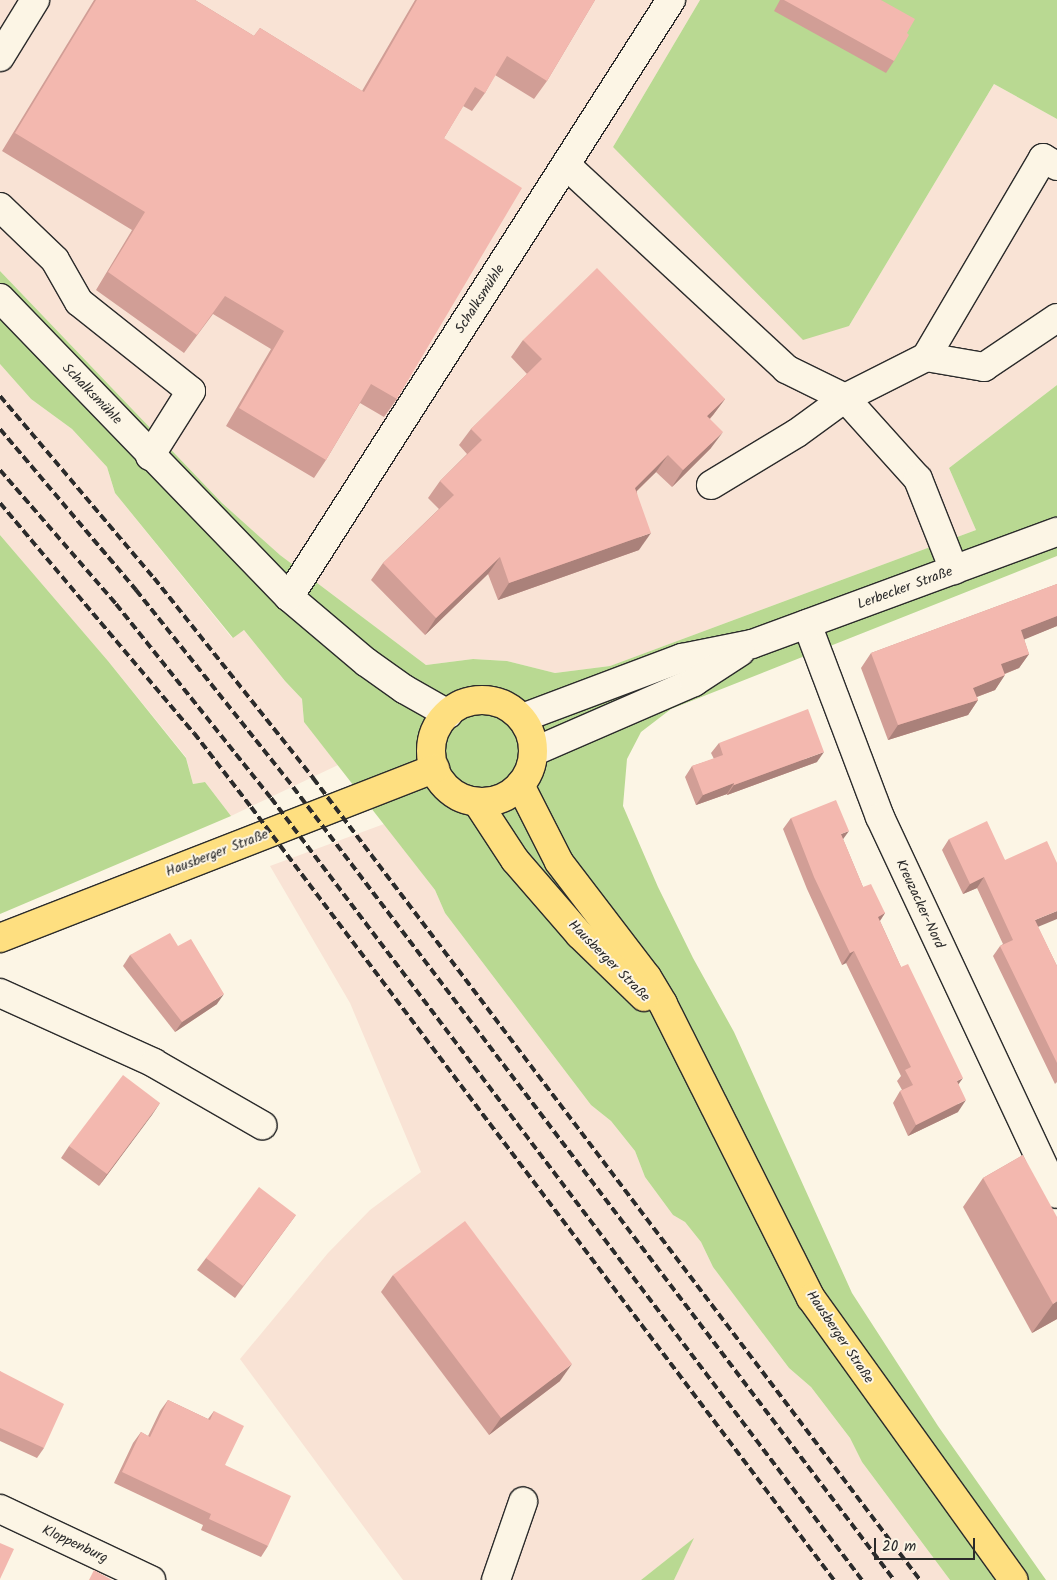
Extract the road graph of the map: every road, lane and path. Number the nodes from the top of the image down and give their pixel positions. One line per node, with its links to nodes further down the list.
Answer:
1 (35, 0): 3 (street)
2 (672, 0): 4 (street, Schalksmühle)
3 (0, 57)
4 (566, 165): 10 (street); 15 (street, Schalksmühle)
5 (1057, 166): 9 (street)
6 (0, 207): 11 (street)
7 (0, 298): 11 (street, Schalksmühle)
8 (1057, 318): 9 (street)
9 (926, 357): 10 (street)
10 (845, 398): 12 (street); 14 (street)
11 (150, 456): 15 (street, Schalksmühle)
12 (711, 484)
13 (1057, 532): 14 (street, Lerbecker Straße)
14 (954, 570): 16 (street, Lerbecker Straße)
15 (289, 598): 18 (street, Schalksmühle)
16 (807, 624): 17 (street, Lerbecker Straße); 28 (street, Kreuzacker-Nord)
17 (752, 644): 19 (street, Lerbecker Straße); 20 (street, Lerbecker Straße)
18 (448, 714): 19 (main road); 21 (main road)
19 (522, 718): 20 (main road)
20 (534, 752): 22 (main road)
21 (435, 768): 23 (main road); 24 (main road, Hausberger Straße)
22 (520, 785): 23 (main road); 26 (main road, Hausberger Straße)
23 (477, 802): 26 (main road, Hausberger Straße)
24 (0, 938)
25 (0, 993): 27 (street)
26 (671, 1022): 33 (main road, Hausberger Straße)
27 (262, 1125)
28 (1054, 1186)
29 (523, 1502): 32 (street)
30 (0, 1509): 31 (street, Kloppenburg)
31 (151, 1580)
32 (496, 1580)
33 (1014, 1580)

